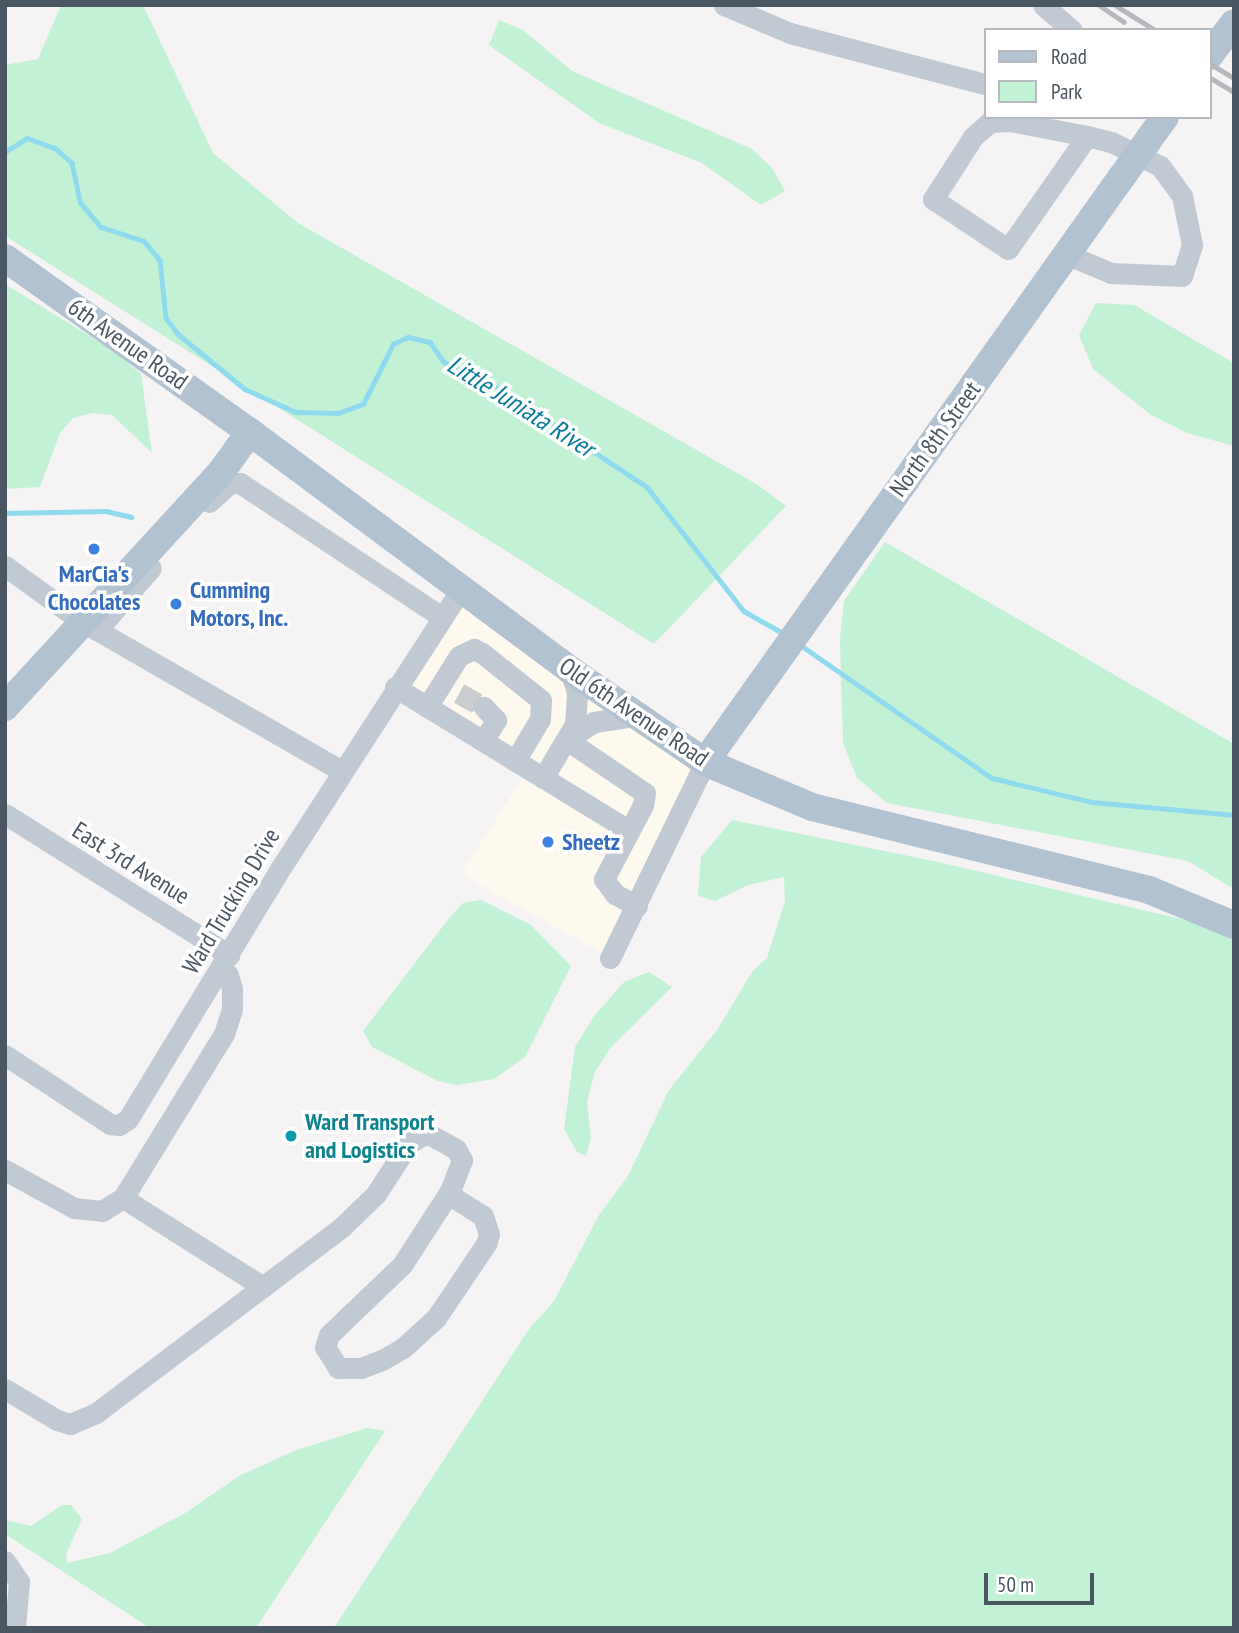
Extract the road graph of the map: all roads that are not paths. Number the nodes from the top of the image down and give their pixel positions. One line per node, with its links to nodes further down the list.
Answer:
1 (724, 5): 4 (street)
2 (1043, 5): 3 (street)
3 (1070, 28)
4 (984, 84)
5 (1164, 119): 8 (main road, North 8th Street, bridge)
6 (1064, 125): 7 (street); 7 (street)
7 (1087, 136): 8 (street)
8 (1068, 255): 24 (main road, North 8th Street)
9 (5, 258): 10 (main road, 6th Avenue Road)
10 (250, 432): 12 (main road, Old 6th Avenue Road); 14 (main road)
11 (5, 566): 14 (street)
12 (461, 589): 13 (street, Ward Trucking Drive); 15 (main road, Old 6th Avenue Road)
13 (442, 617): 14 (street); 16 (street, Ward Trucking Drive)
14 (89, 626): 17 (main road); 25 (street)
15 (570, 670): 20 (main road, Old 6th Avenue Road); 21 (street)
16 (396, 687): 18 (street); 25 (street, Ward Trucking Drive)
17 (5, 706)
18 (427, 707): 22 (street); 23 (street)
19 (484, 708): 22 (street)
20 (635, 716): 21 (street); 24 (main road, Old 6th Avenue Road)
21 (567, 740): 26 (street); 28 (street)
22 (484, 741): 23 (street)
23 (515, 761): 26 (street)
24 (705, 762): 29 (street); 30 (main road, Old 6th Avenue Road)
25 (342, 771): 32 (street, Ward Trucking Drive)
26 (543, 778): 28 (street)
27 (5, 814): 32 (street, East 3rd Avenue)
28 (628, 830): 29 (street)
29 (637, 906): 31 (street)
30 (1234, 925)
31 (610, 958)
32 (224, 963): 33 (street, Ward Trucking Drive); 36 (street)
33 (5, 1055)
34 (5, 1170): 36 (street)
35 (448, 1194): 35 (street); 37 (street)
36 (123, 1198): 37 (street)
37 (263, 1287): 38 (street)
38 (5, 1389)
39 (5, 1560): 40 (street)
40 (15, 1628)

